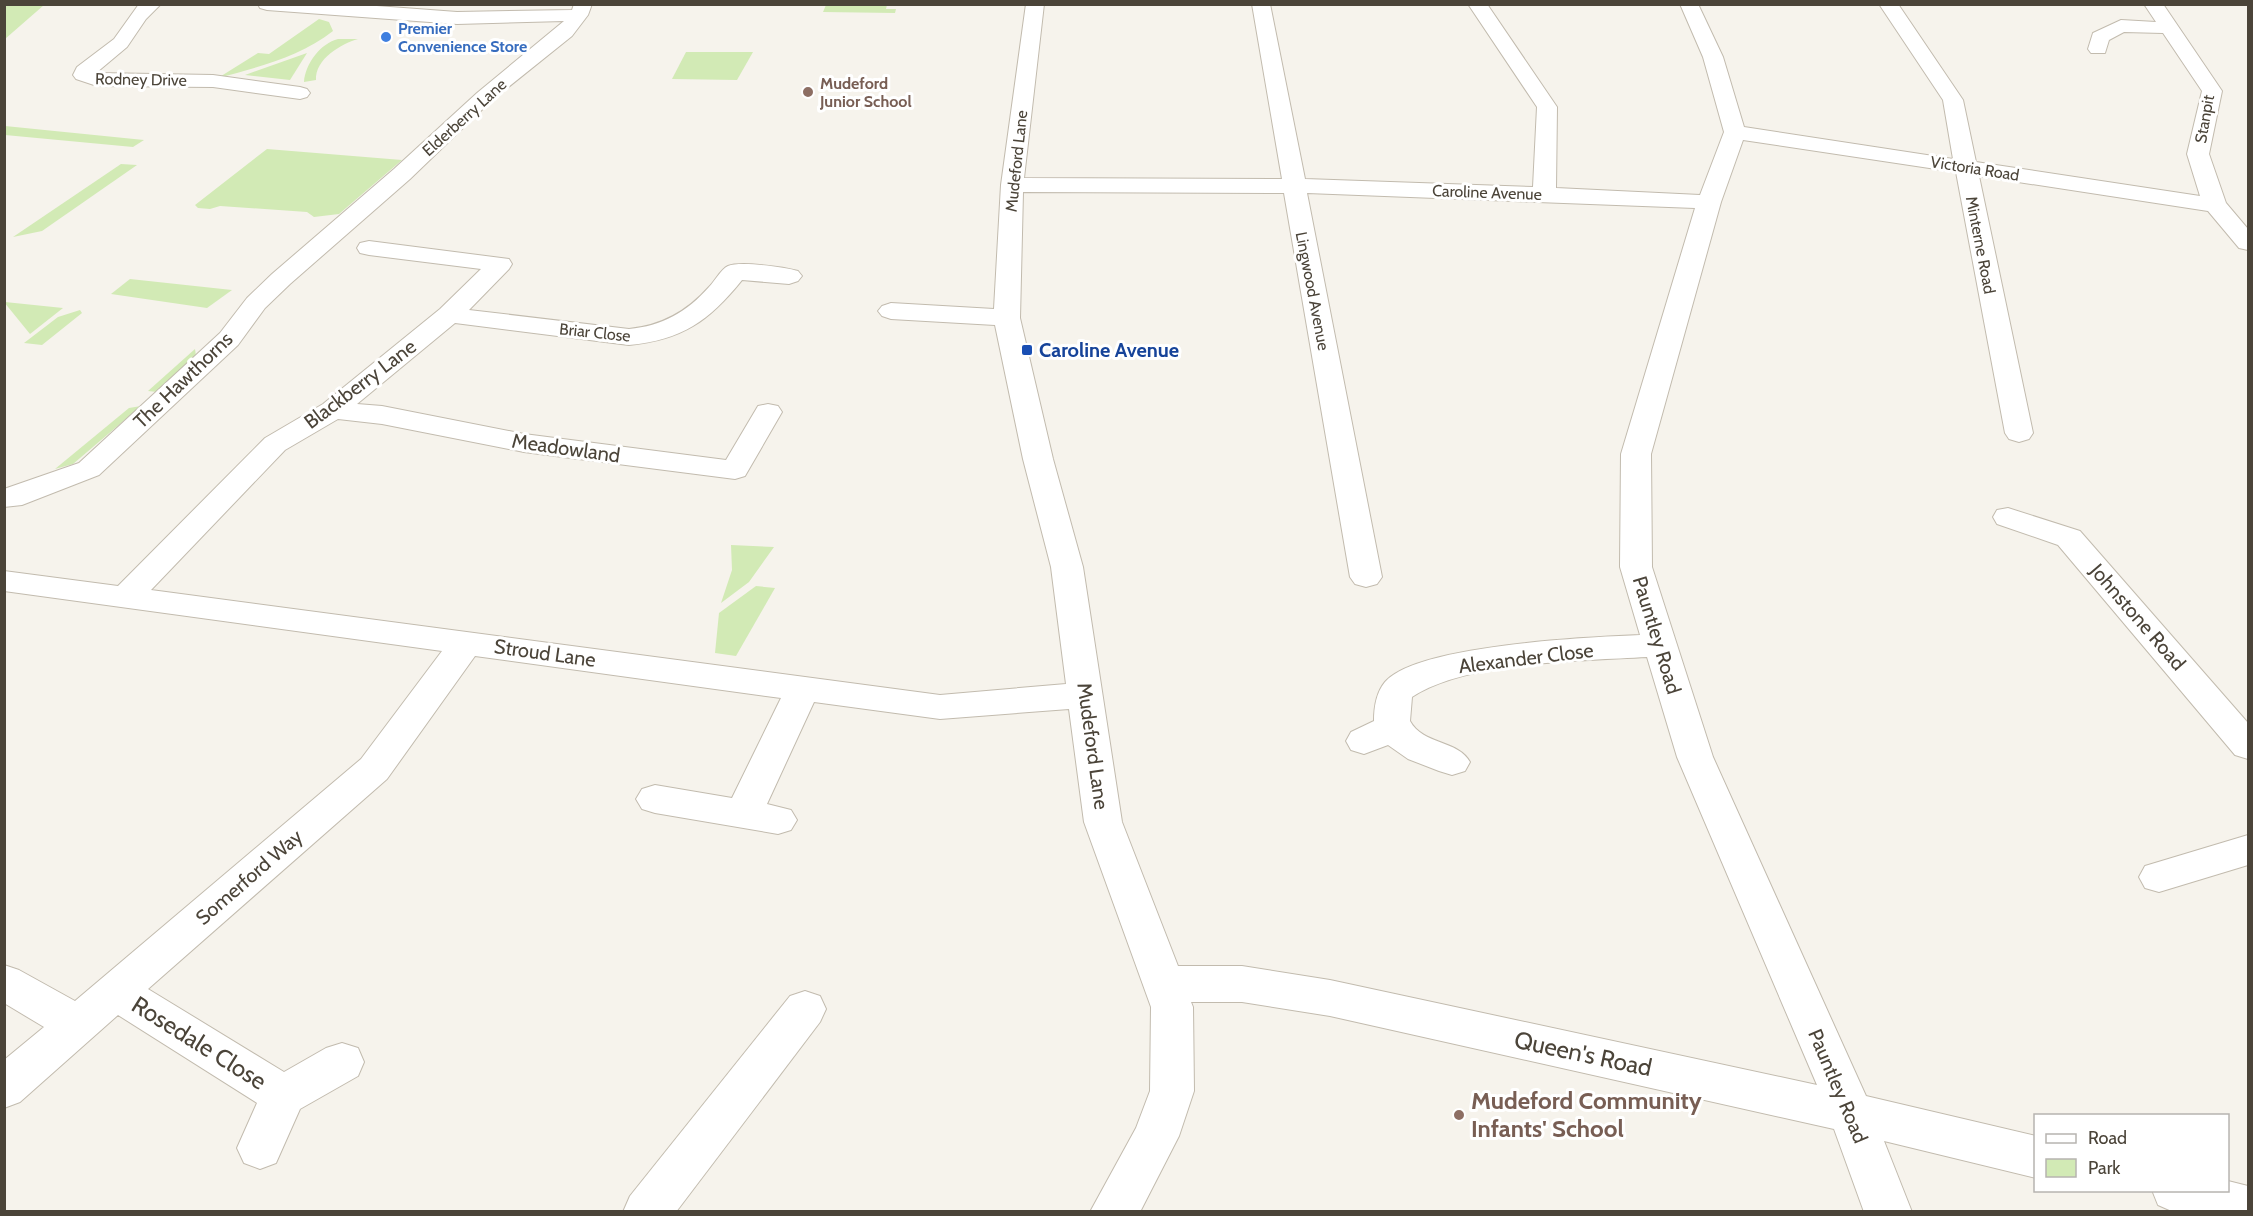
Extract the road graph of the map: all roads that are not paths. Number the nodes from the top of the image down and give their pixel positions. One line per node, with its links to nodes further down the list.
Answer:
1 (152, 4): 14 (street, Rodney Drive)
2 (267, 4): 11 (street)
3 (399, 4): 11 (street)
4 (1035, 4): 17 (street, Mudeford Lane)
5 (1261, 4): 18 (street, Lingwood Avenue)
6 (1477, 4): 19 (street)
7 (1689, 4): 15 (street)
8 (1888, 4): 16 (street, Minterne Road)
9 (2154, 4): 12 (street, Stanpit)
10 (581, 10): 11 (street); 22 (street, Elderberry Lane)
11 (383, 14)
12 (2170, 28): 13 (street); 21 (street, Stanpit)
13 (2098, 50)
14 (300, 93)
15 (1735, 132): 16 (street, Victoria Road); 20 (street, Pauntley Road)
16 (1966, 166): 21 (street, Victoria Road); 31 (street, Minterne Road)
17 (1012, 185): 18 (street, Caroline Avenue); 28 (street, Mudeford Lane)
18 (1293, 186): 19 (street, Caroline Avenue); 34 (street, Lingwood Avenue)
19 (1544, 194): 20 (street, Caroline Avenue)
20 (1709, 202): 38 (street, Pauntley Road)
21 (2215, 205): 23 (street, Stanpit)
22 (340, 228): 32 (street, The Hawthorns)
23 (2248, 243)
24 (369, 248): 27 (street, Blackberry Lane)
25 (789, 276): 27 (street, Briar Close)
26 (891, 311): 28 (street)
27 (449, 315): 29 (street, Blackberry Lane)
28 (1007, 318): 40 (street, Mudeford Lane)
29 (333, 410): 30 (street, Meadowland); 36 (street, Blackberry Lane)
30 (768, 412)
31 (2019, 433)
32 (4, 498)
33 (2008, 517): 41 (street, Johnstone Road)
34 (1366, 577)
35 (4, 581): 36 (street, Stroud Lane)
36 (126, 597): 37 (street, Stroud Lane)
37 (467, 642): 39 (street, Stroud Lane); 48 (street, Somerford Way)
38 (1660, 645): 42 (street, Alexander Close); 54 (street, Pauntley Road)
39 (804, 687): 40 (street, Stroud Lane); 43 (street)
40 (1085, 695): 47 (street, Mudeford Lane)
41 (2248, 746)
42 (1452, 762)
43 (655, 799)
44 (2248, 850): 45 (street)
45 (2159, 877)
46 (4, 982): 50 (street)
47 (1163, 984): 54 (street, Queen's Road); 60 (street, Mudeford Lane)
48 (115, 991): 50 (street, Somerford Way); 53 (street, Rosedale Close)
49 (805, 1010): 59 (street)
50 (77, 1024): 52 (street, Somerford Way)
51 (342, 1062): 53 (street, Rosedale Close)
52 (4, 1088)
53 (284, 1095): 55 (street, Rosedale Close)
54 (1851, 1113): 56 (street, Queen's Road); 61 (street, Pauntley Road)
55 (260, 1148)
56 (2034, 1157)
57 (2179, 1192): 58 (street)
58 (2248, 1208)
59 (646, 1212)
60 (1114, 1212)
61 (1888, 1212)

